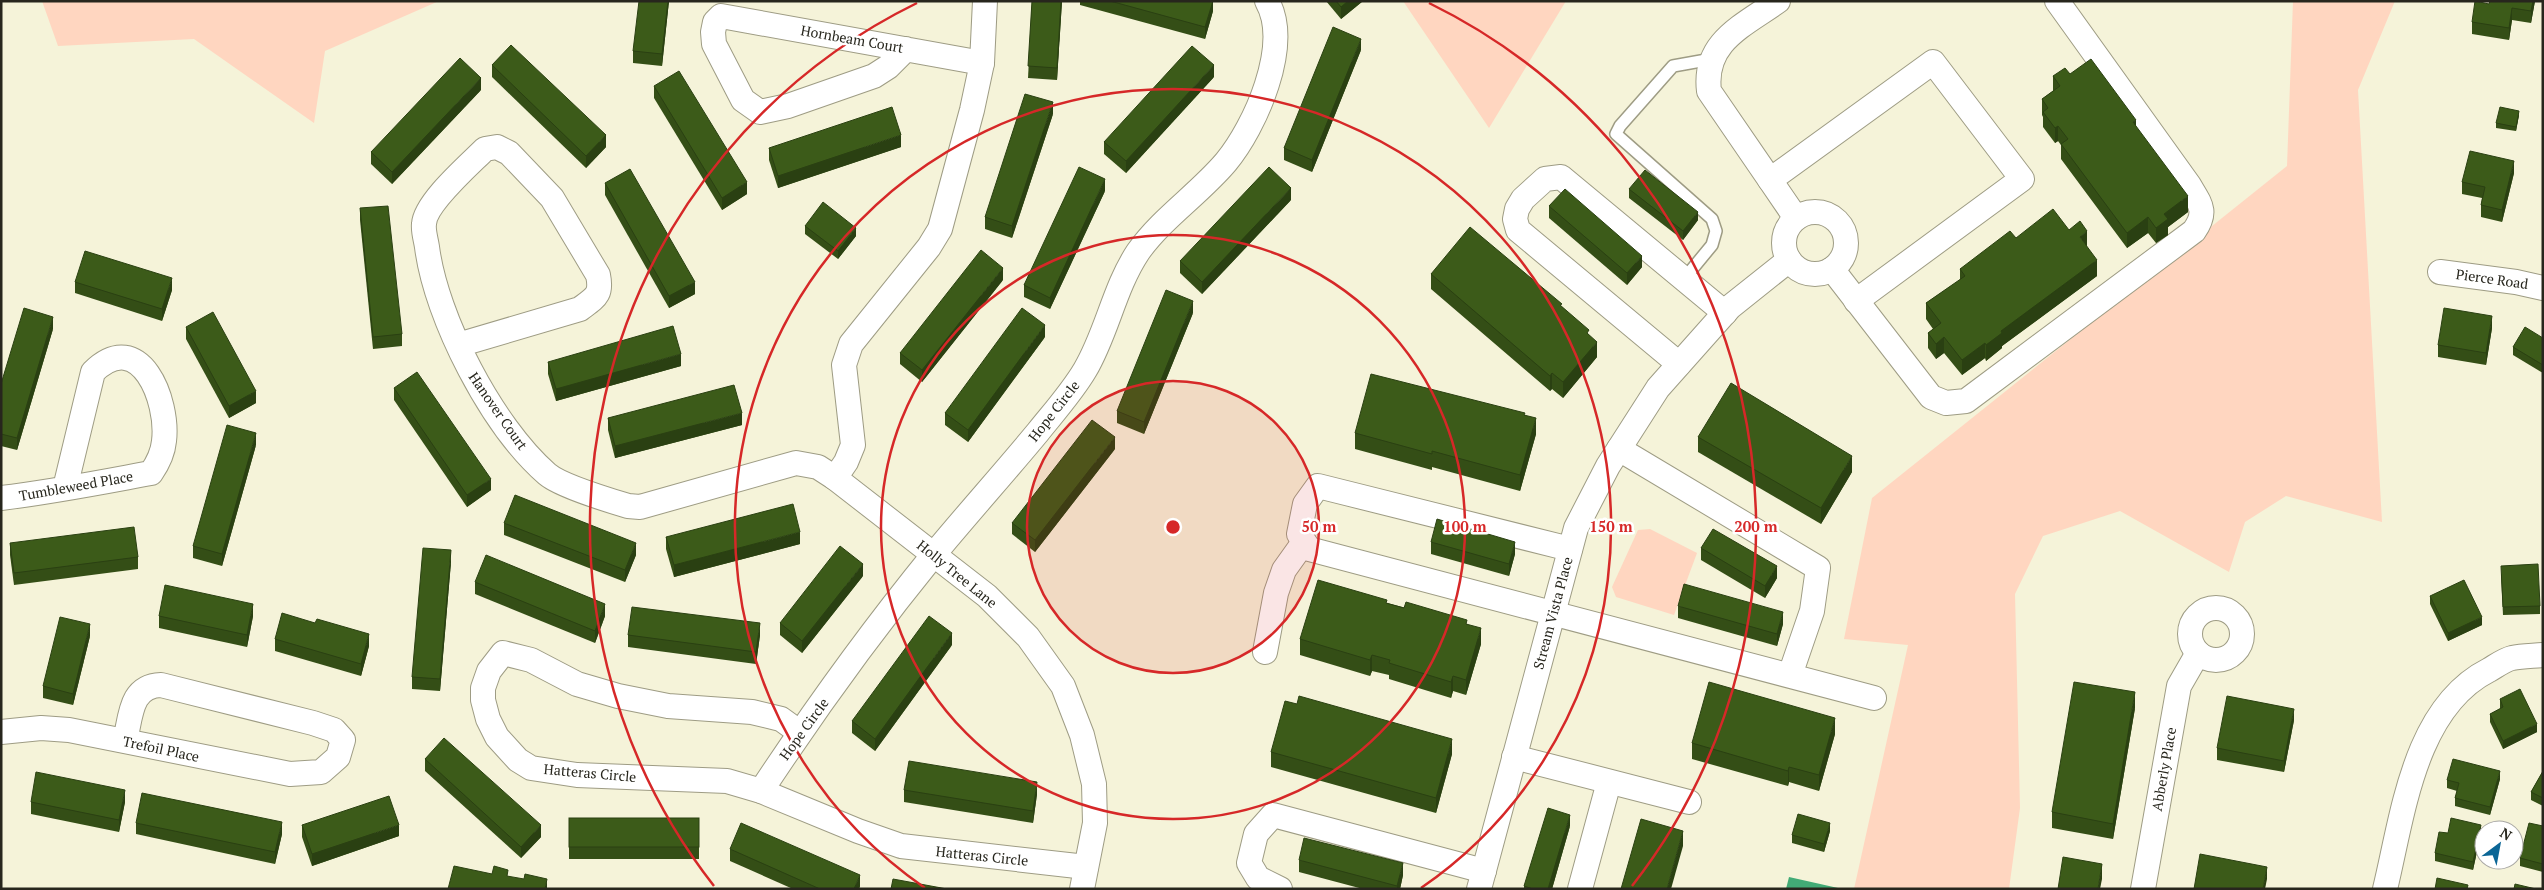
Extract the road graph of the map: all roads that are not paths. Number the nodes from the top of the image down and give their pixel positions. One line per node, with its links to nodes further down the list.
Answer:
1 (985, 1): 7 (street)
2 (1267, 1): 25 (street, Hope Circle)
3 (1778, 1): 6 (street)
4 (2057, 1): 15 (street)
5 (906, 49): 5 (street, Hornbeam Court); 7 (street, Hornbeam Court)
6 (1712, 59): 8 (street); 13 (lane)
7 (982, 63): 20 (street)
8 (1770, 180): 9 (street); 15 (street)
9 (1796, 218): 10 (street); 11 (street)
10 (1790, 260): 11 (street); 16 (street, Stream Vista Place)
11 (1832, 269): 15 (street)
12 (2440, 272): 14 (street, Pierce Road)
13 (1684, 279): 16 (street); 18 (street)
14 (2543, 288)
15 (1856, 301)
16 (1725, 313): 18 (street, Stream Vista Place)
17 (458, 345): 17 (street, Hanover Court); 20 (street, Hanover Court)
18 (1679, 364): 19 (street, Stream Vista Place)
19 (1619, 449): 24 (street, Stream Vista Place); 30 (street)
20 (835, 478): 25 (street, Holly Tree Lane)
21 (66, 488): 21 (street, Tumbleweed Place); 22 (street, Tumbleweed Place)
22 (1, 498)
23 (1304, 542): 24 (street); 26 (street); 27 (street)
24 (1570, 549): 26 (street, Stream Vista Place)
25 (934, 554): 33 (street, Hope Circle); 39 (street, Holly Tree Lane)
26 (1553, 613): 30 (street); 35 (street, Stream Vista Place)
27 (1264, 652)
28 (2198, 654): 43 (street, Abberly Place)
29 (2543, 655): 44 (street)
30 (1790, 675): 31 (street)
31 (1874, 698)
32 (1, 732): 34 (street, Trefoil Place)
33 (799, 732): 37 (street, Hope Circle); 37 (street, Hatteras Circle)
34 (125, 741): 34 (street, Trefoil Place)
35 (1514, 758): 36 (street); 40 (street, Stream Vista Place)
36 (1609, 782): 38 (street); 42 (street)
37 (761, 790): 39 (street, Hatteras Circle)
38 (1689, 802)
39 (1084, 878)
40 (1482, 880): 41 (street)
41 (1280, 889)
42 (1580, 889)
43 (2144, 889)
44 (2385, 889)

